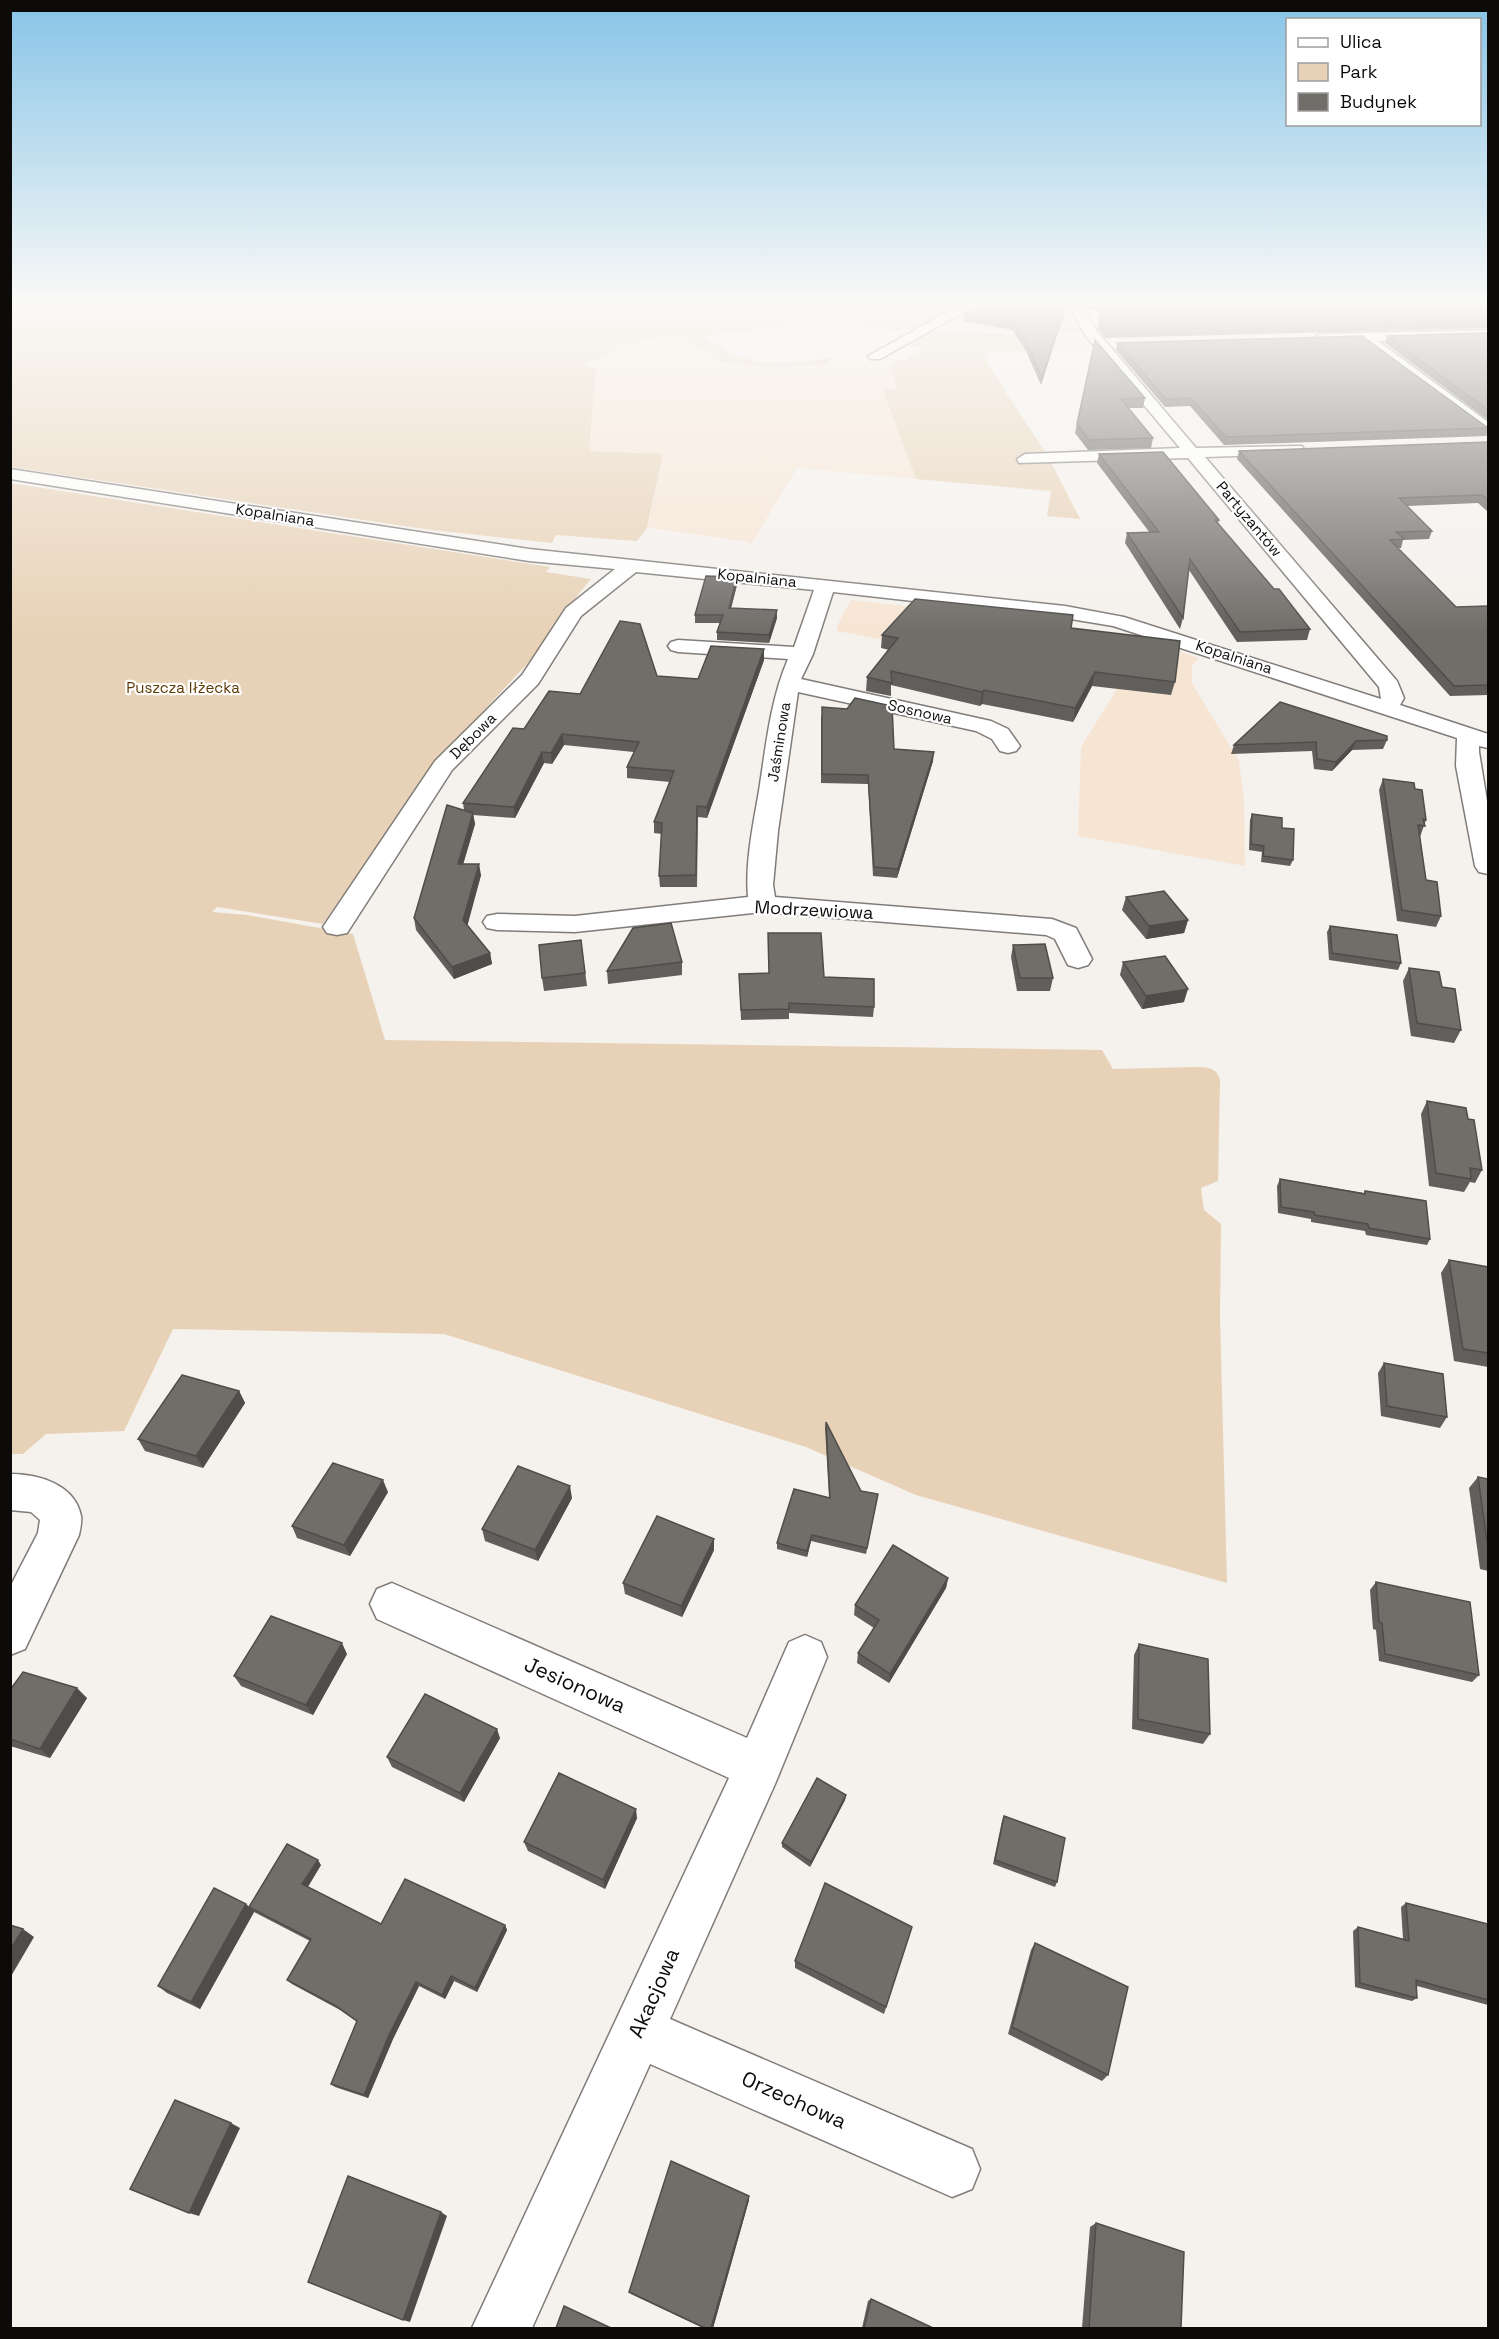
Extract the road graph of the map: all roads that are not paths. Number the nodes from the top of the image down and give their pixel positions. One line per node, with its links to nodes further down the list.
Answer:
1 (1160, 413): 5 (street, Partyzantów)
2 (1467, 413): 3 (street)
3 (1488, 429)
4 (1311, 448): 5 (street)
5 (1193, 452): 6 (street); 13 (street, Partyzantów)
6 (1025, 459)
7 (10, 474): 8 (street, Kopalniana)
8 (631, 566): 9 (street, Kopalniana); 19 (street, Dębowa)
9 (825, 585): 11 (street, Jaśminowa); 13 (street, Kopalniana)
10 (678, 646): 11 (street)
11 (801, 654): 12 (street, Jaśminowa)
12 (789, 683): 15 (street, Sosnowa); 17 (street, Jaśminowa)
13 (1388, 707): 14 (street, Kopalniana)
14 (1479, 738): 16 (street)
15 (1008, 746)
16 (1488, 866)
17 (762, 904): 18 (street, Modrzewiowa); 20 (street, Modrzewiowa)
18 (497, 922)
19 (337, 927)
20 (1078, 959)
21 (10, 1492): 23 (street)
22 (392, 1604): 25 (street, Jesionowa)
23 (10, 1634)
24 (805, 1658): 25 (street, Akacjowa)
25 (758, 1767): 26 (street, Akacjowa)
26 (637, 2031): 27 (street, Orzechowa); 28 (street, Akacjowa)
27 (952, 2169)
28 (502, 2328)

